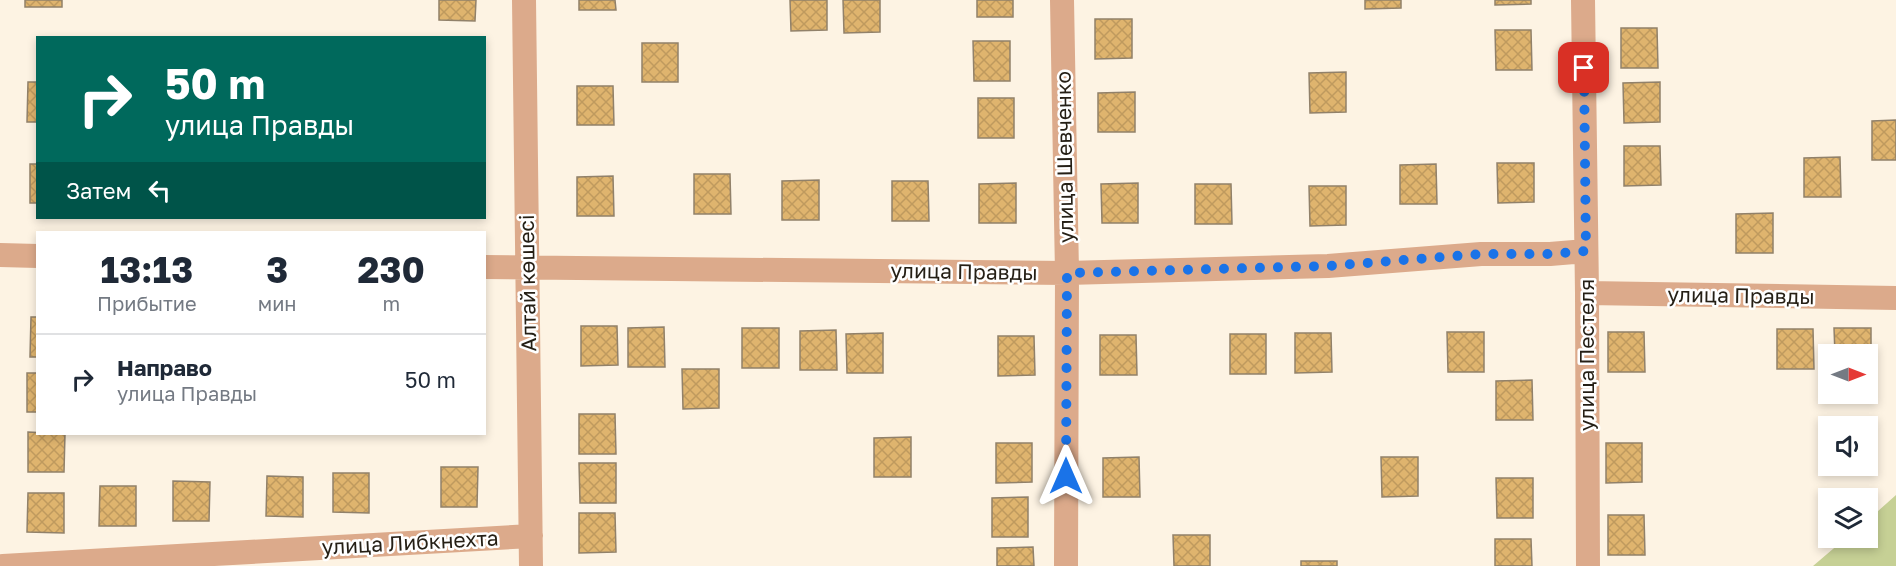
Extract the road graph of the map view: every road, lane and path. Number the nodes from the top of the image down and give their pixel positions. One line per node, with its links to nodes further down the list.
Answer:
1 (524, 0): 8 (street, Алтай көшесі)
2 (1062, 0): 9 (street, улица Шевченко)
3 (1582, 0): 4 (street, улица Пестеля)
4 (1586, 251): 9 (street, улица Правды); 10 (street, улица Пестеля)
5 (0, 255): 6 (street)
6 (36, 256)
7 (486, 267): 8 (street, улица Правды)
8 (528, 268): 9 (street, улица Правды); 12 (street, Алтай көшесі)
9 (1067, 273): 15 (street, улица Шевченко)
10 (1587, 293): 11 (street, улица Правды); 16 (street, улица Пестеля)
11 (1896, 298)
12 (531, 536): 13 (street, улица Либкнехта); 14 (street, Алтай көшесі)
13 (3, 566)
14 (531, 566)
15 (1066, 566)
16 (1587, 566)

